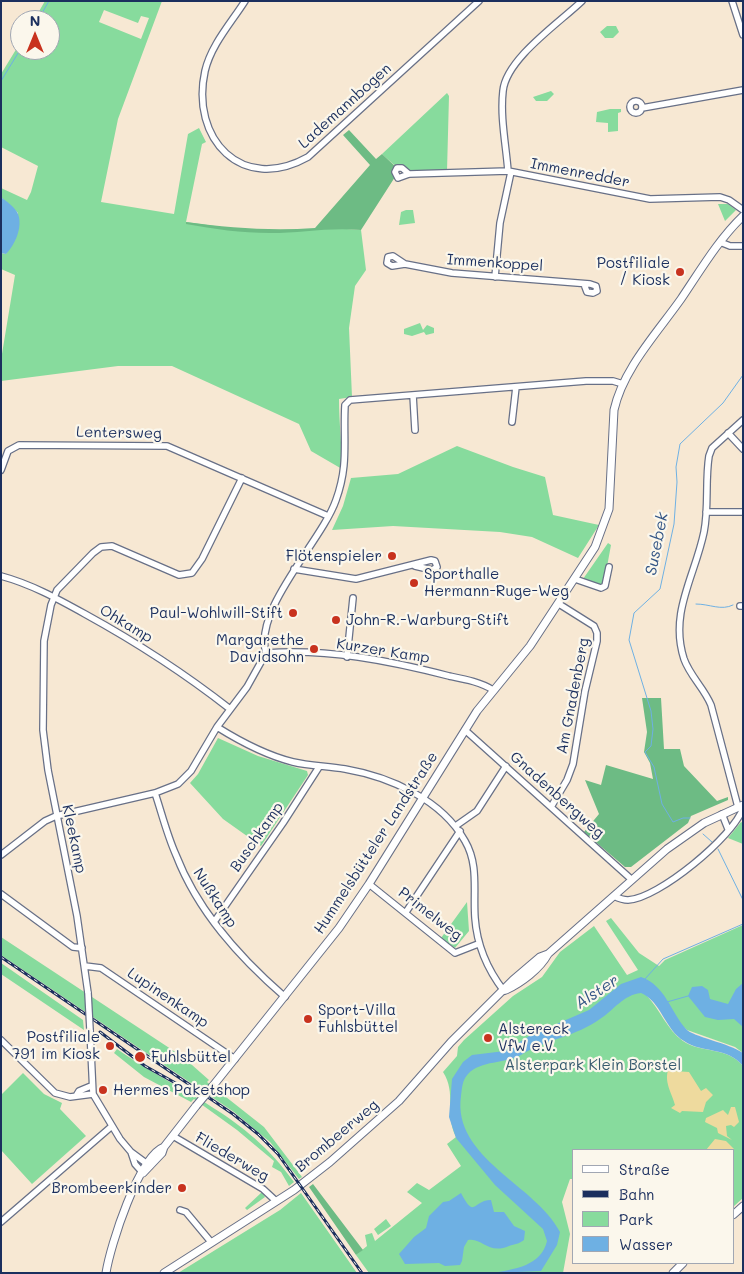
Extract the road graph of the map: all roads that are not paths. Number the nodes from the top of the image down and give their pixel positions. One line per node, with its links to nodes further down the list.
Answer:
1 (246, 1): 6 (street, Lademannbogen)
2 (467, 1): 6 (street)
3 (478, 1): 6 (street, Lademannbogen)
4 (582, 1): 10 (street)
5 (732, 1): 7 (street)
6 (472, 7)
7 (743, 34)
8 (743, 90): 9 (street)
9 (642, 108)
10 (509, 172): 11 (street, Immenredder); 12 (street, Immenredder); 17 (street)
11 (410, 174)
12 (743, 210)
13 (743, 216): 14 (main road, Hummelsbütteler Landstraße)
14 (720, 242): 15 (street); 19 (main road, Hummelsbütteler Landstraße)
15 (743, 246)
16 (405, 264): 17 (street, Immenkoppel)
17 (495, 277): 18 (street, Immenkoppel)
18 (584, 284)
19 (623, 384): 20 (street); 36 (main road, Hummelsbütteler Landstraße)
20 (516, 387): 21 (street); 23 (street)
21 (413, 395): 24 (street); 31 (street)
22 (743, 420): 25 (street)
23 (512, 422)
24 (415, 430)
25 (728, 433): 26 (street); 29 (street)
26 (743, 449)
27 (1, 470): 28 (street, Lentersweg)
28 (242, 478): 31 (street, Lentersweg); 37 (street)
29 (706, 512): 30 (street); 51 (street)
30 (743, 512)
31 (328, 516): 34 (street)
32 (414, 566): 34 (street)
33 (610, 567): 36 (street)
34 (294, 569): 40 (street)
35 (1, 576): 37 (street, Ohkamp)
36 (576, 579): 39 (main road, Hummelsbütteler Landstraße)
37 (53, 597): 43 (street, Ohkamp); 53 (street, Kleekamp)
38 (354, 598): 41 (street)
39 (559, 604): 42 (main road, Hummelsbütteler Landstraße); 50 (street, Am Gnadenberg)
40 (266, 653): 41 (street, Kurzer Kamp); 43 (street)
41 (347, 657): 42 (street, Kurzer Kamp)
42 (493, 690): 45 (main road, Hummelsbütteler Landstraße)
43 (230, 709): 44 (street)
44 (217, 727): 47 (street); 48 (street)
45 (465, 730): 46 (street, Gnadenbergweg); 49 (main road, Hummelsbütteler Landstraße)
46 (506, 766): 50 (street, Gnadenbergweg); 54 (street)
47 (319, 767): 49 (street); 62 (street, Buschkamp)
48 (155, 793): 53 (street); 62 (street, Nußkamp)
49 (422, 798): 54 (street); 58 (main road, Hummelsbütteler Landstraße)
50 (550, 807): 57 (street, Gnadenbergweg)
51 (741, 807): 52 (main road, Brombeerweg); 55 (street)
52 (722, 814): 55 (street); 57 (main road, Brombeerweg)
53 (56, 816): 56 (street); 64 (street, Kleekamp)
54 (458, 828): 61 (street); 63 (street)
55 (728, 829): 60 (street)
56 (1, 855)
57 (631, 878): 60 (main road, Brombeerweg)
58 (369, 884): 61 (street, Primelweg); 67 (main road, Hummelsbütteler Landstraße)
59 (1, 894): 64 (street)
60 (614, 896): 66 (main road, Brombeerweg)
61 (406, 912): 63 (street, Primelweg)
62 (214, 922): 67 (street, Nußkamp)
63 (478, 944): 66 (street)
64 (82, 948): 65 (street, Kleekamp)
65 (85, 966): 69 (street, Lupinenkamp); 70 (street, Kleekamp, bridge)
66 (504, 991): 78 (main road, Brombeerweg)
67 (285, 997): 69 (main road, Hummelsbütteler Landstraße)
68 (1, 1040): 72 (street)
69 (235, 1059): 74 (main road, Hummelsbütteler Landstraße, bridge)
70 (91, 1086): 71 (street, Kleekamp); 72 (street)
71 (93, 1094): 72 (street); 73 (street, Kleekamp)
72 (76, 1096)
73 (112, 1126): 75 (street, Kleekamp); 80 (street)
74 (173, 1136): 76 (main road, Hummelsbütteler Landstraße); 78 (street, Fliederweg)
75 (130, 1152): 76 (street); 77 (street, Kleekamp)
76 (148, 1165): 77 (main road)
77 (143, 1173): 83 (main road)
78 (276, 1201): 81 (main road, Brombeerweg)
79 (180, 1210): 81 (street)
80 (1, 1222)
81 (211, 1242): 84 (main road, Brombeerweg)
82 (682, 1264): 85 (main road)
83 (106, 1273)
84 (164, 1273)
85 (673, 1273)

